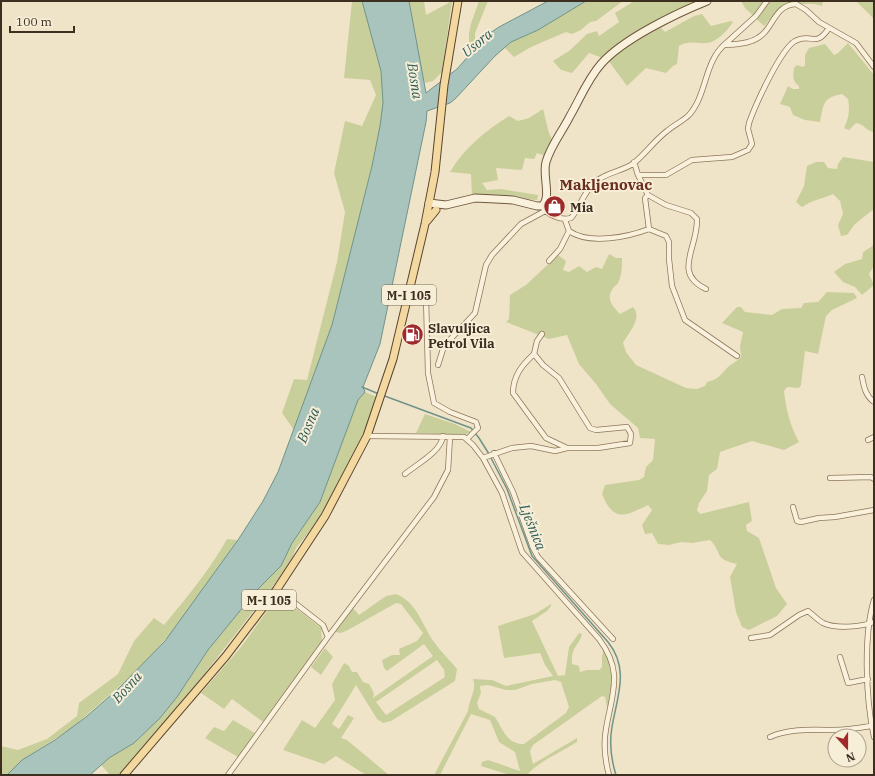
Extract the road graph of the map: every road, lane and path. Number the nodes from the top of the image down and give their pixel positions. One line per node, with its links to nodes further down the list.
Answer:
1 (707, 1): 12 (street)
2 (767, 1): 5 (street)
3 (458, 2): 10 (main road, M-I 105)
4 (829, 28): 5 (street); 6 (street); 8 (street)
5 (724, 45): 7 (street)
6 (874, 67)
7 (634, 162): 8 (street); 14 (street)
8 (638, 175): 9 (street)
9 (648, 195): 16 (street); 19 (street)
10 (429, 204): 11 (street); 13 (street); 15 (main road, M-I 105)
11 (446, 205): 12 (street); 13 (street)
12 (544, 208): 14 (street); 24 (street)
13 (436, 210): 15 (main road)
14 (565, 220): 17 (street)
15 (425, 224): 20 (main road, M-I 105)
16 (649, 229): 17 (street); 23 (street)
17 (569, 231): 18 (street)
18 (549, 261)
19 (706, 289)
20 (409, 293): 27 (main road, M-I 105); 31 (street)
21 (542, 334): 22 (street)
22 (534, 354): 33 (street); 33 (street)
23 (737, 356)
24 (438, 365)
25 (862, 377): 26 (street)
26 (874, 402)
27 (367, 436): 28 (street); 41 (main road, M-I 105)
28 (443, 436): 29 (street); 36 (street)
29 (450, 437): 31 (street); 44 (street)
30 (874, 437): 32 (street)
31 (467, 439): 35 (street)
32 (868, 440)
33 (567, 448): 34 (street)
34 (494, 453): 35 (street); 46 (street)
35 (485, 457): 54 (street)
36 (405, 474)
37 (830, 478): 38 (street)
38 (874, 479)
39 (793, 507): 40 (street)
40 (874, 510)
41 (277, 589): 44 (street); 52 (main road, M-I 105)
42 (874, 600): 43 (street)
43 (872, 623): 45 (street); 48 (street)
44 (328, 637): 53 (street)
45 (751, 638)
46 (613, 639)
47 (840, 657): 48 (street)
48 (868, 679): 49 (street)
49 (872, 726): 50 (street); 51 (street)
50 (770, 737)
51 (874, 737)
52 (124, 775)
53 (228, 775)
54 (609, 775)

